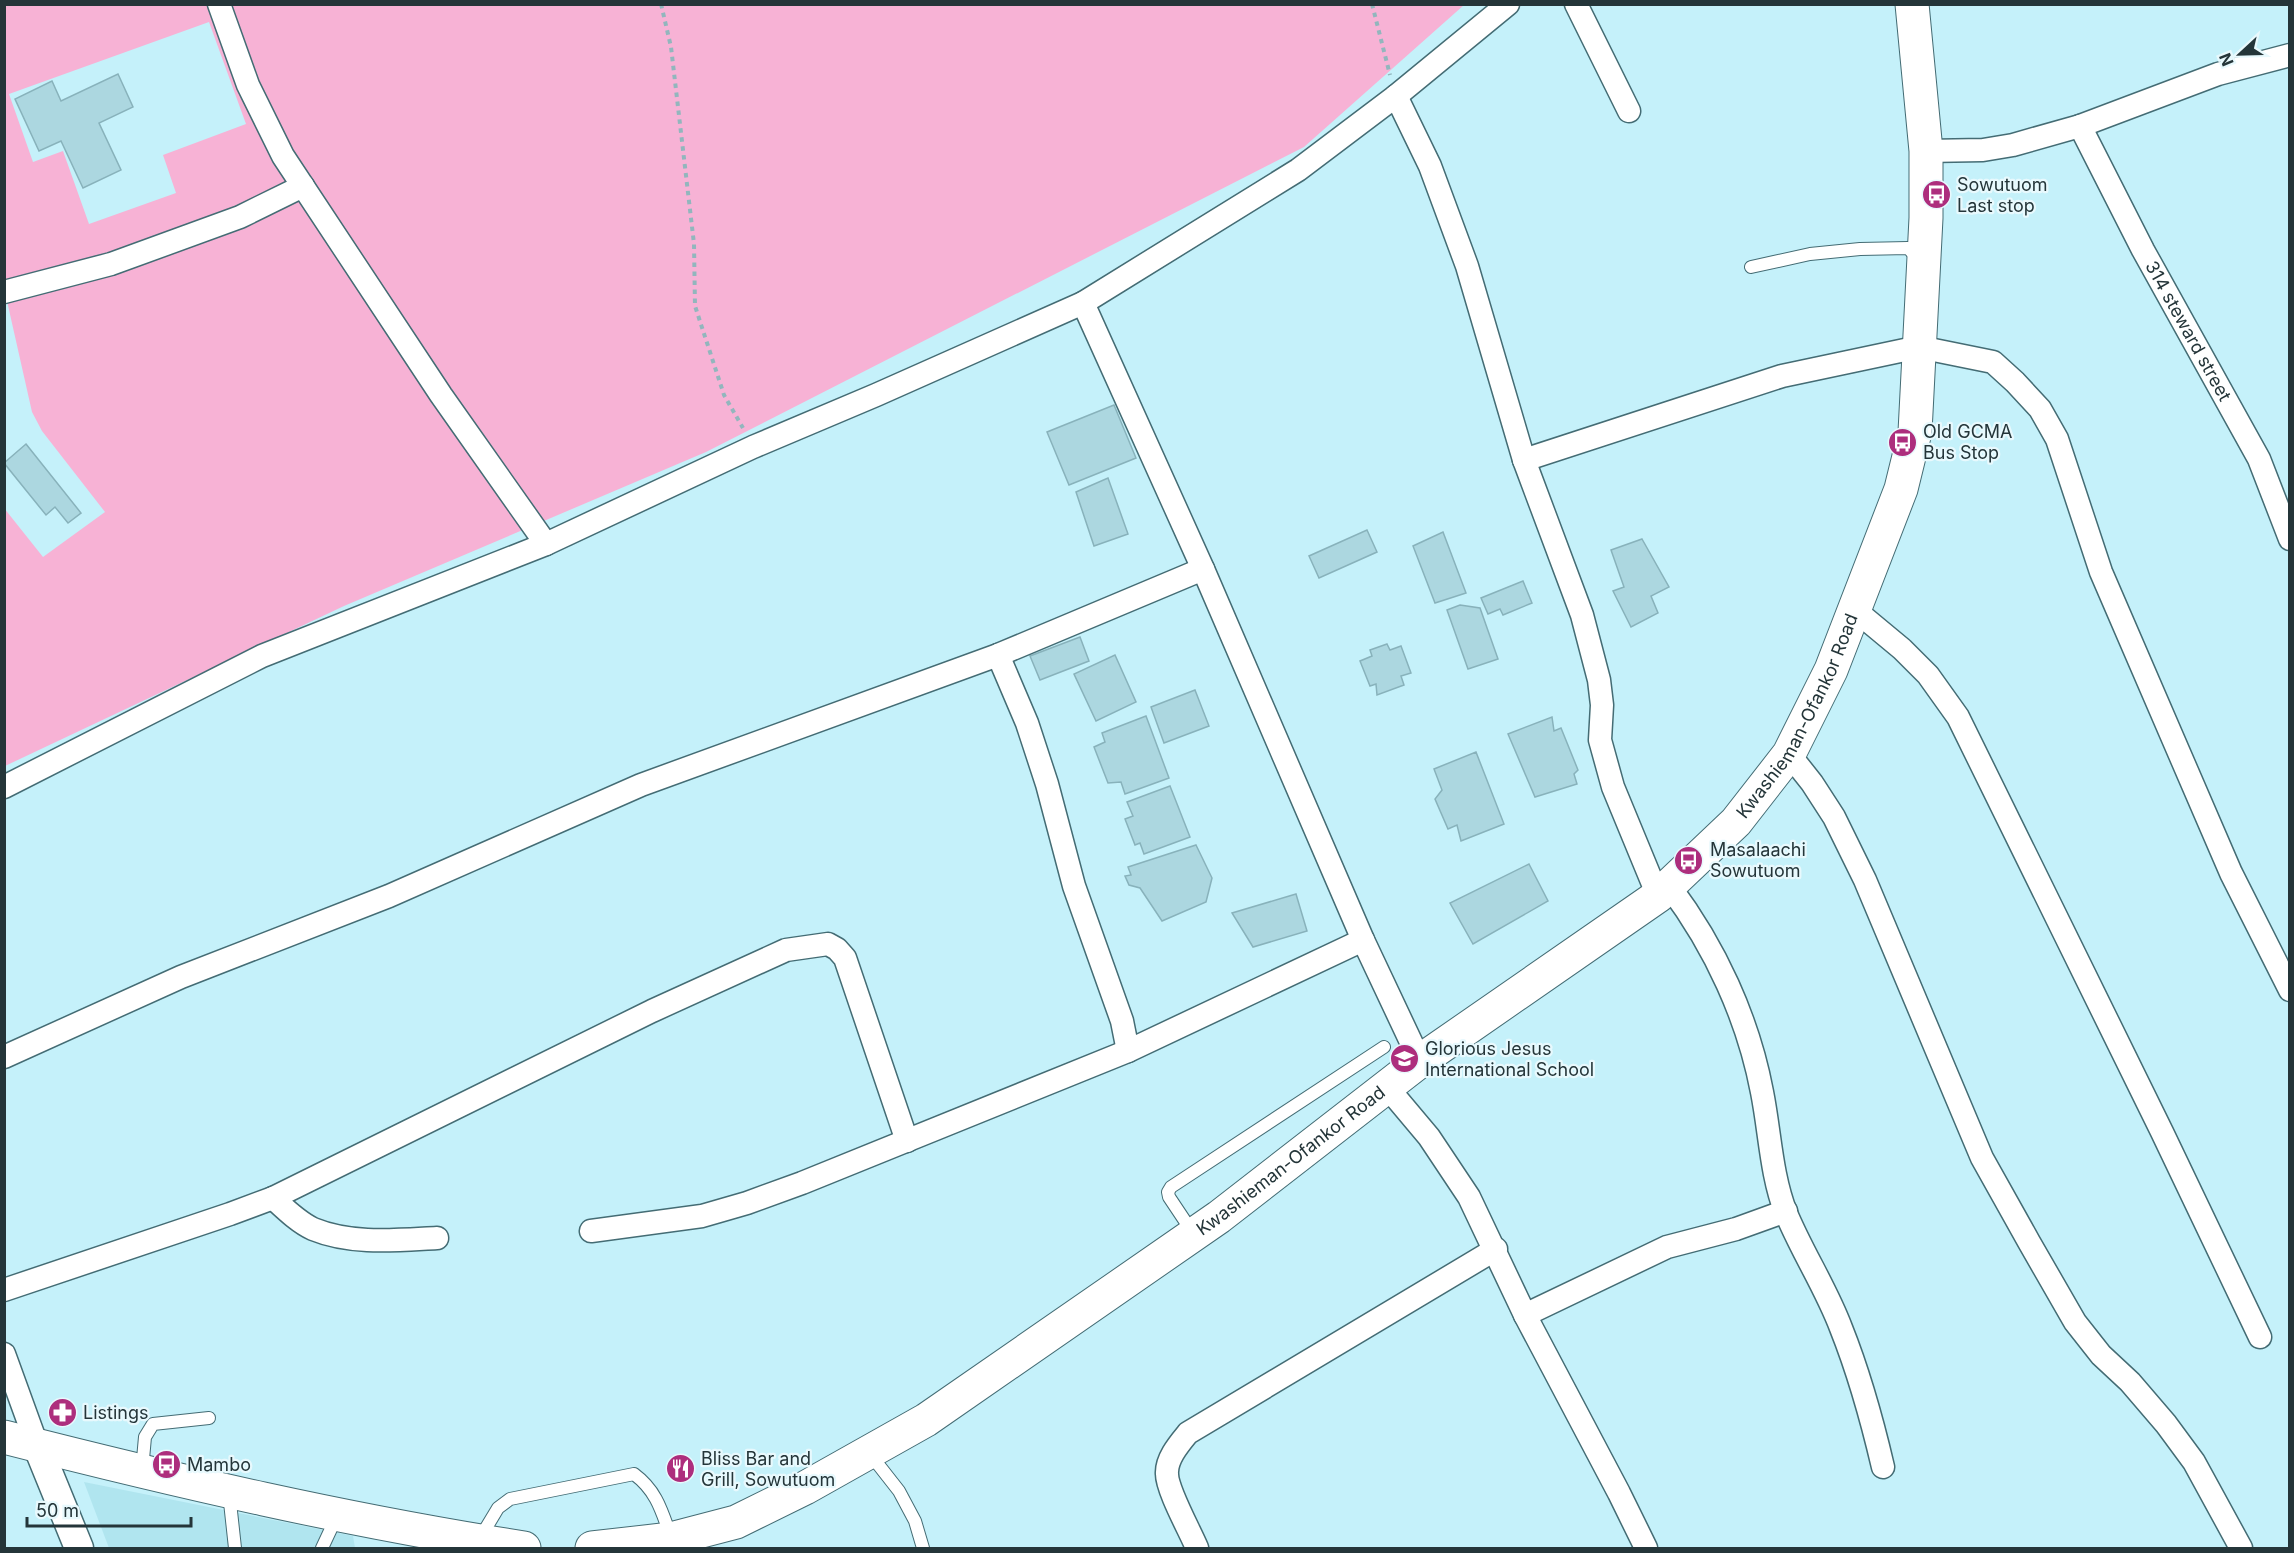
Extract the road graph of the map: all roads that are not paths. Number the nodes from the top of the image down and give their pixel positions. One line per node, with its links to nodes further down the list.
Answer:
1 (219, 4): 10 (street)
2 (1508, 4): 6 (street)
3 (1576, 4): 7 (street)
4 (1912, 4): 9 (main road, Kwashieman-Ofankor Road)
5 (2289, 55): 8 (street)
6 (1396, 96): 14 (street); 16 (street)
7 (1629, 111)
8 (2080, 126): 9 (street); 17 (street, 314 steward street)
9 (1926, 151): 11 (main road, Kwashieman-Ofankor Road)
10 (303, 186): 13 (street); 18 (street)
11 (1924, 265): 12 (lane); 15 (main road, Kwashieman-Ofankor Road)
12 (1751, 267)
13 (4, 292)
14 (1083, 303): 18 (street); 19 (street)
15 (1919, 347): 16 (street); 20 (main road, Kwashieman-Ofankor Road); 26 (street)
16 (1524, 460): 24 (street)
17 (2289, 539)
18 (546, 544): 23 (street)
19 (1203, 569): 21 (street); 25 (street)
20 (1856, 610): 22 (main road, Kwashieman-Ofankor Road); 41 (street)
21 (998, 655): 28 (street); 29 (street)
22 (1789, 754): 24 (main road, Kwashieman-Ofankor Road); 60 (street)
23 (4, 787)
24 (1664, 891): 30 (main road, Kwashieman-Ofankor Road); 34 (street)
25 (1363, 940): 28 (street); 30 (street)
26 (2289, 990)
27 (1384, 1047): 36 (lane)
28 (1128, 1051): 32 (street)
29 (4, 1057)
30 (1420, 1061): 31 (main road, Kwashieman-Ofankor Road)
31 (1387, 1087): 36 (main road, Kwashieman-Ofankor Road); 38 (street)
32 (906, 1141): 33 (street); 35 (street)
33 (273, 1198): 37 (street); 39 (street)
34 (1785, 1211): 40 (street); 47 (street)
35 (591, 1231)
36 (1194, 1234): 46 (main road, Kwashieman-Ofankor Road)
37 (437, 1238)
38 (1496, 1249): 40 (street); 58 (street)
39 (4, 1290)
40 (1525, 1315): 59 (street)
41 (2260, 1337)
42 (4, 1354): 45 (street)
43 (209, 1418): 48 (lane)
44 (4, 1437): 45 (main road)
45 (37, 1445): 48 (main road); 54 (street)
46 (870, 1453): 51 (main road, Kwashieman-Ofankor Road); 53 (lane)
47 (1883, 1467)
48 (142, 1471): 49 (main road)
49 (229, 1491): 50 (main road); 55 (lane)
50 (338, 1514): 52 (main road); 56 (lane)
51 (681, 1541): 52 (lane); 57 (main road, Kwashieman-Ofankor Road)
52 (503, 1546)
53 (920, 1547)
54 (79, 1548)
55 (235, 1548)
56 (322, 1548)
57 (592, 1548)
58 (1197, 1548)
59 (1646, 1548)
60 (2240, 1548)

